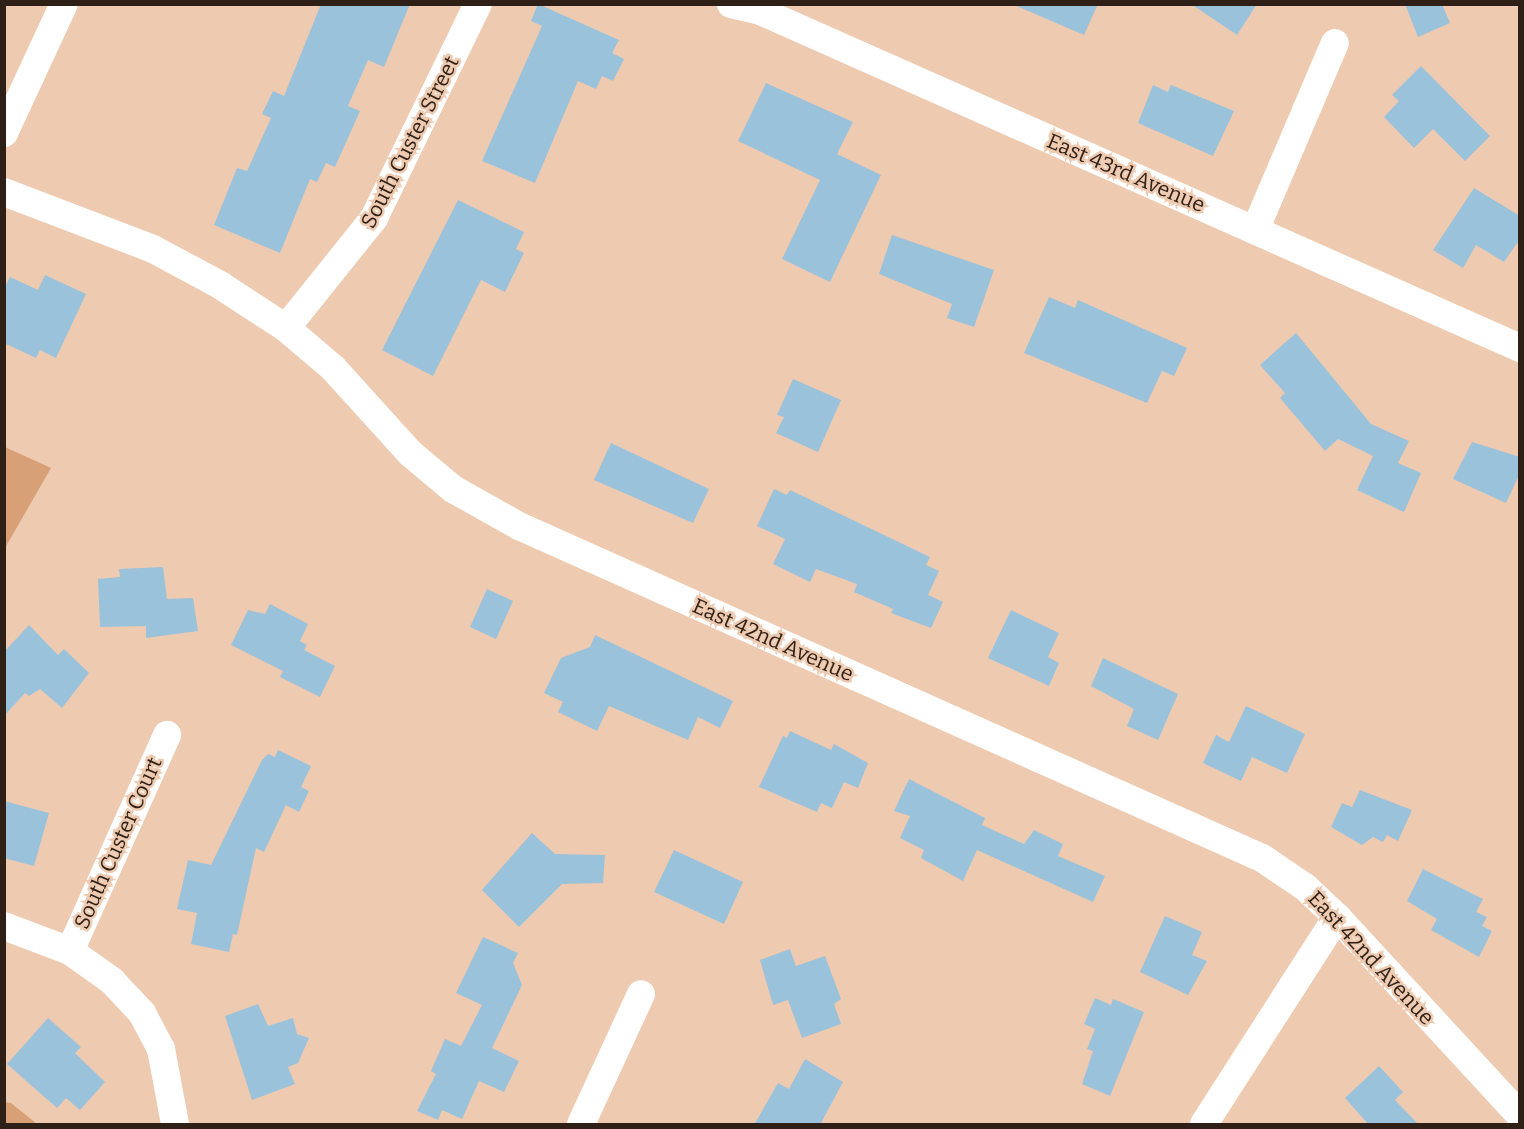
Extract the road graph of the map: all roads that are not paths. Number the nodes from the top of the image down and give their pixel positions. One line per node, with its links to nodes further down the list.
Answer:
1 (64, 4): 5 (street)
2 (477, 4): 8 (street, South Custer Street)
3 (730, 4): 7 (street, East 43rd Avenue)
4 (1335, 43): 7 (street)
5 (4, 133)
6 (4, 192): 8 (street, East 42nd Avenue)
7 (1256, 228): 9 (street, East 43rd Avenue)
8 (286, 328): 11 (street, East 42nd Avenue)
9 (1520, 348)
10 (167, 735): 13 (street, South Custer Court)
11 (1337, 917): 15 (street, East 42nd Avenue); 18 (street)
12 (4, 926): 13 (street)
13 (70, 951): 16 (street)
14 (641, 994): 17 (street)
15 (1520, 1115)
16 (175, 1125)
17 (580, 1125)
18 (1204, 1125)

